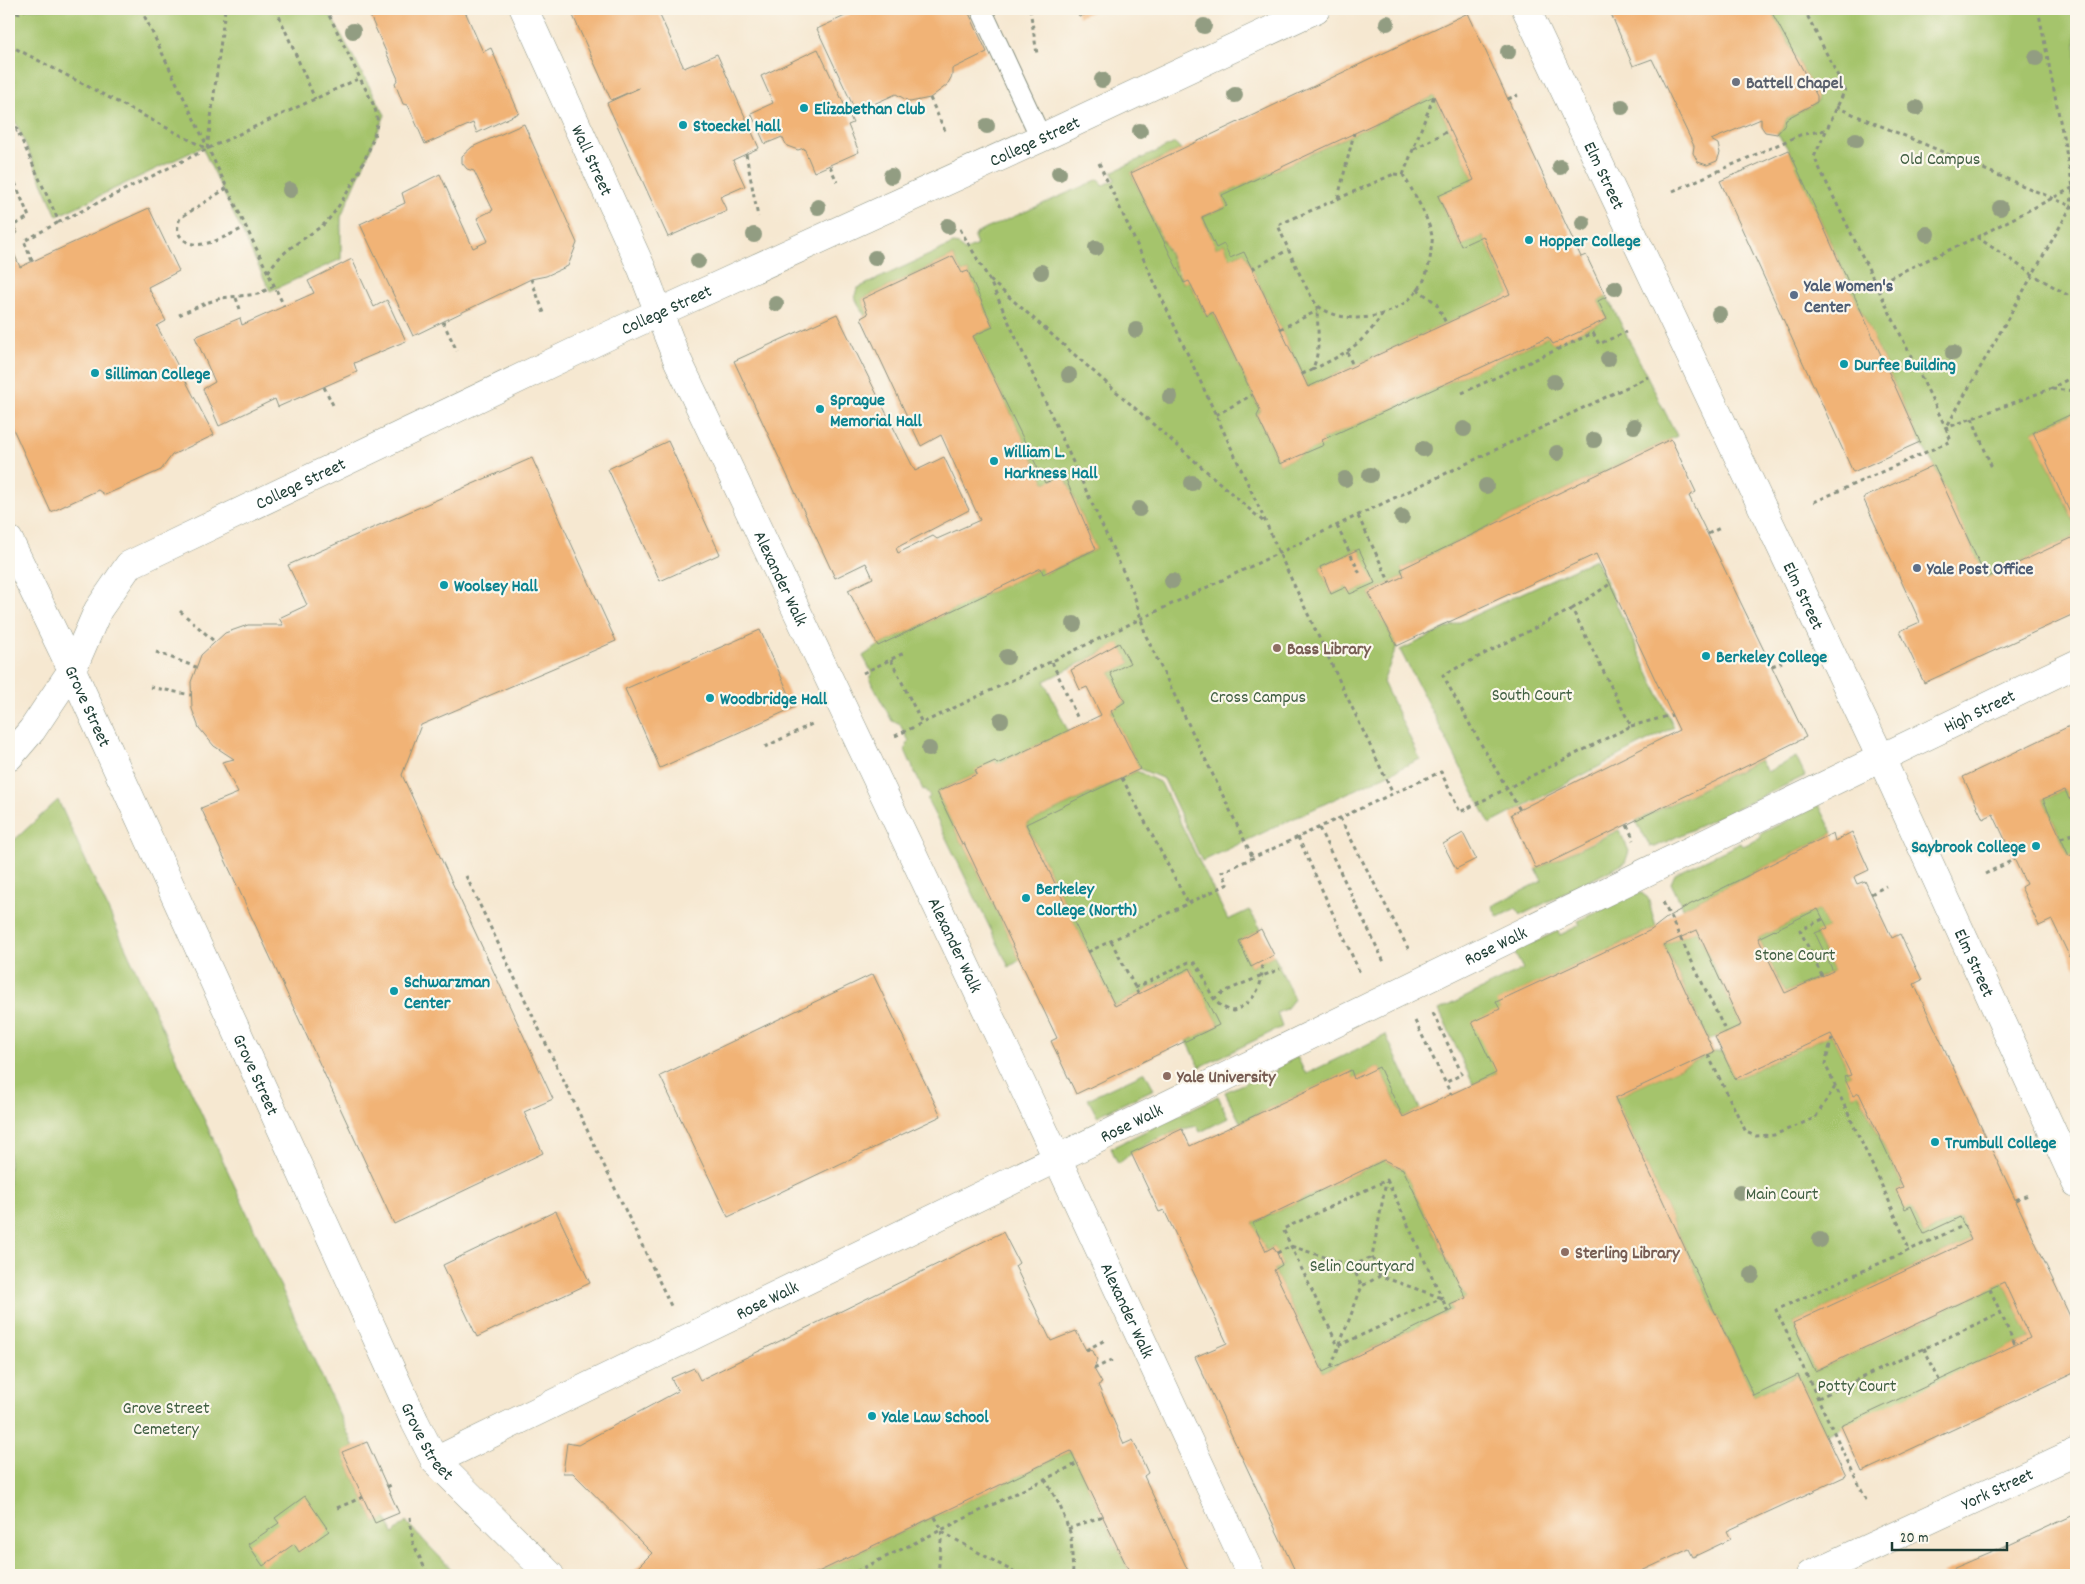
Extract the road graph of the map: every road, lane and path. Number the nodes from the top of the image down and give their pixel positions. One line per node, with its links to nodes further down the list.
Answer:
1 (28, 9): 13 (path)
2 (141, 9): 31 (path)
3 (225, 9): 31 (path)
4 (276, 9): 20 (path)
5 (326, 9): 16 (path)
6 (524, 9): 70 (main road, Wall Street)
7 (981, 9): 30 (lane)
8 (1030, 9): 15 (path)
9 (1316, 9): 30 (main road, College Street)
10 (1526, 9): 128 (main road, Elm Street)
11 (1804, 9): 22 (path)
12 (2038, 9): 39 (path)
13 (9, 17)
14 (9, 45): 31 (path)
15 (1038, 63)
16 (360, 78): 20 (path); 56 (path)
17 (1518, 95): 21 (path)
18 (1434, 96): 32 (path)
19 (930, 98): 27 (path)
20 (315, 99): 31 (path)
21 (1508, 100)
22 (1836, 107): 25 (path); 42 (path)
23 (9, 112): 26 (path)
24 (1450, 130): 32 (path)
25 (1826, 130): 41 (path); 60 (path)
26 (17, 131): 29 (path); 48 (path)
27 (946, 133)
28 (1354, 133): 44 (path)
29 (9, 136)
30 (1042, 138): 70 (main road, College Street)
31 (207, 149): 40 (path); 48 (path)
32 (1413, 149): 37 (path)
33 (746, 154): 47 (path)
34 (1099, 163): 90 (path)
35 (830, 166): 38 (path)
36 (9, 168): 49 (path)
37 (1403, 175): 44 (path); 62 (path)
38 (837, 182)
39 (2075, 187): 42 (path); 45 (path)
40 (227, 188): 50 (path); 50 (path)
41 (1673, 191)
42 (2052, 198): 45 (path); 52 (path)
43 (2076, 198): 45 (path)
44 (1338, 199): 53 (path)
45 (2071, 206): 46 (path); 57 (path)
46 (2076, 208)
47 (758, 217)
48 (59, 222): 54 (path)
49 (14, 225)
50 (246, 227): 56 (path)
51 (960, 229): 59 (path)
52 (1977, 237): 57 (path); 60 (path)
53 (1288, 250): 55 (path); 66 (path)
54 (32, 261)
55 (1252, 269)
56 (268, 273): 61 (path)
57 (2032, 274): 64 (path); 92 (path)
58 (531, 279): 69 (path)
59 (989, 279): 96 (path); 107 (path)
60 (1875, 284): 92 (path)
61 (274, 286): 63 (path); 65 (path)
62 (1417, 289): 71 (path); 74 (path)
63 (236, 298): 67 (path); 72 (path)
64 (2076, 300)
65 (284, 306)
66 (1317, 306): 68 (path); 71 (path)
67 (240, 309)
68 (1317, 311): 75 (path); 80 (path)
69 (544, 313)
70 (659, 313): 117 (main road, College Street); 120 (main road, Alexander Walk)
71 (1384, 313): 78 (path)
72 (179, 315)
73 (443, 322): 77 (path)
74 (1446, 323)
75 (1280, 329)
76 (1626, 332): 87 (path)
77 (457, 351)
78 (1347, 352): 79 (path); 80 (path)
79 (1354, 366)
80 (1312, 370): 81 (path)
81 (1302, 374)
82 (2076, 375): 85 (path)
83 (1648, 377): 95 (path)
84 (324, 387): 89 (path)
85 (2050, 389): 86 (path); 91 (path)
86 (2076, 391)
87 (1462, 393)
88 (1252, 395): 90 (path)
89 (333, 405)
90 (1216, 415): 96 (path)
91 (1972, 418): 92 (path); 93 (path)
92 (1946, 428): 94 (path)
93 (1992, 468)
94 (1814, 502)
95 (1358, 516): 97 (path); 103 (path)
96 (1268, 525): 101 (path)
97 (1337, 526): 101 (path); 102 (path)
98 (1720, 528): 99 (path)
99 (1708, 534)
100 (9, 540): 117 (main road, Grove Street)
101 (1279, 553): 107 (path); 131 (path)
102 (1361, 576)
103 (1390, 583)
104 (1610, 584): 105 (path)
105 (1572, 609): 124 (path); 130 (path)
106 (180, 611): 108 (path)
107 (1140, 620): 112 (path); 139 (path)
108 (215, 642)
109 (156, 652): 116 (path)
110 (904, 654): 111 (path)
111 (891, 660): 120 (path); 123 (path)
112 (1052, 662): 122 (path); 123 (path)
113 (1782, 662): 115 (path)
114 (2076, 664): 128 (main road, High Street)
115 (1772, 666)
116 (196, 667)
117 (72, 670): 127 (main road, College Street); 192 (main road, Grove Street)
118 (150, 687): 119 (path)
119 (191, 695)
120 (839, 698): 125 (path); 126 (main road, Alexander Walk)
121 (1672, 715): 124 (path)
122 (1078, 719)
123 (922, 723): 126 (path)
124 (1631, 726): 130 (path)
125 (765, 747)
126 (863, 751): 167 (main road, Alexander Walk)
127 (9, 757)
128 (1881, 758): 141 (main road, Rose Walk); 169 (main road, Elm Street)
129 (1122, 778): 146 (path)
130 (1507, 789): 131 (path); 132 (path)
131 (1393, 794): 133 (path)
132 (1520, 810)
133 (1340, 818): 135 (path); 154 (path)
134 (1627, 825): 141 (path)
135 (1319, 828): 137 (path); 156 (path)
136 (2076, 833): 138 (path)
137 (1298, 837): 139 (path); 159 (path)
138 (2061, 838)
139 (1253, 858): 146 (path)
140 (2015, 859): 142 (path)
141 (1648, 871): 154 (main road, Rose Walk); 161 (path)
142 (1985, 874)
143 (466, 876): 184 (path)
144 (1886, 886): 145 (path)
145 (1871, 894)
146 (1188, 903): 148 (path)
147 (1823, 919): 153 (path)
148 (1112, 941): 149 (path); 155 (path)
149 (1088, 952)
150 (1261, 962): 152 (path)
151 (1280, 969): 152 (path)
152 (1264, 976): 158 (path); 158 (path)
153 (1822, 976)
154 (1424, 980): 156 (main road, Rose Walk)
155 (1135, 988): 157 (path); 158 (path)
156 (1399, 992): 159 (main road, Rose Walk); 160 (path)
157 (1139, 995)
158 (1214, 999)
159 (1374, 1004): 167 (main road, Rose Walk)
160 (1412, 1016): 164 (path); 164 (path)
161 (1726, 1032)
162 (1832, 1038): 165 (path)
163 (1708, 1055): 165 (path)
164 (1445, 1083): 166 (path)
165 (1836, 1087): 174 (path)
166 (1451, 1094)
167 (1057, 1158): 184 (main road, Rose Walk); 209 (main road, Alexander Walk)
168 (1387, 1180): 173 (path); 176 (path); 181 (path)
169 (2076, 1183)
170 (2030, 1194): 171 (path)
171 (2016, 1200)
172 (1965, 1225): 174 (path)
173 (1291, 1246): 175 (path); 177 (path); 186 (path)
174 (1909, 1249): 190 (path)
175 (1277, 1254)
176 (1372, 1257): 177 (path); 178 (path)
177 (1352, 1266): 179 (path)
178 (1380, 1276): 179 (path); 181 (path)
179 (1362, 1286): 186 (path)
180 (1990, 1289): 183 (path)
181 (1442, 1298): 182 (path); 186 (path)
182 (1448, 1312)
183 (2000, 1314): 185 (path); 187 (path)
184 (688, 1338): 192 (main road, Rose Walk)
185 (2015, 1345)
186 (1338, 1346): 188 (path)
187 (1924, 1348): 189 (path); 190 (path)
188 (1331, 1367)
189 (1939, 1380)
190 (1818, 1398): 196 (path)
191 (2076, 1452): 210 (main road, York Street)
192 (435, 1461): 204 (main road, Grove Street)
193 (1078, 1463): 194 (path)
194 (1045, 1479): 201 (path); 202 (path)
195 (363, 1497): 197 (path)
196 (1866, 1500)
197 (337, 1508)
198 (1103, 1516): 201 (path)
199 (410, 1517): 203 (path)
200 (935, 1517): 202 (path)
201 (1068, 1529): 208 (path)
202 (942, 1531): 205 (path); 206 (path); 207 (path)
203 (428, 1575)
204 (550, 1575)
205 (849, 1575)
206 (938, 1575)
207 (1019, 1575)
208 (1073, 1575)
209 (1250, 1575)
210 (1810, 1575)

